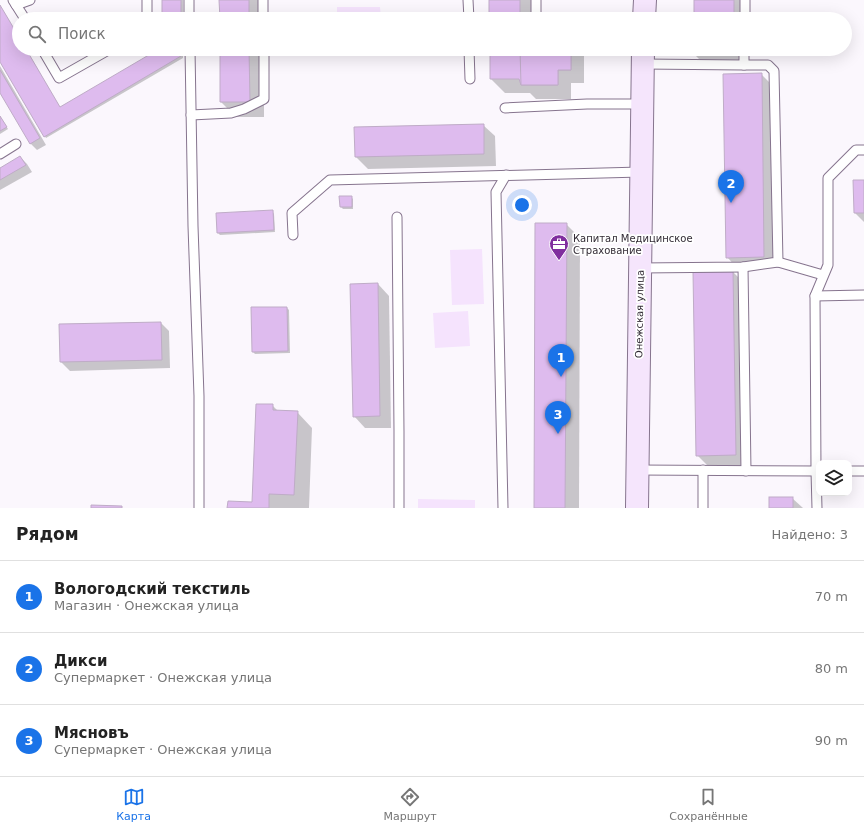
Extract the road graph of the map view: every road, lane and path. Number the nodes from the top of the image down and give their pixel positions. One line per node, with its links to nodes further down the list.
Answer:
1 (30, 0): 9 (lane)
2 (147, 0): 11 (lane)
3 (189, 0): 12 (lane)
4 (263, 0): 13 (lane)
5 (468, 0): 14 (lane)
6 (536, 0): 15 (lane)
7 (645, 0): 16 (main road)
8 (745, 0): 17 (lane)
9 (15, 2): 10 (lane)
10 (21, 12)
11 (147, 12)
12 (189, 12)
13 (263, 12)
14 (469, 12)
15 (536, 12)
16 (644, 12)
17 (745, 12)
18 (46, 56): 19 (lane)
19 (98, 56)
20 (190, 56): 29 (lane)
21 (264, 56): 29 (lane)
22 (469, 56): 26 (lane)
23 (744, 56): 25 (lane)
24 (643, 57): 25 (lane); 27 (main road, Онежская улица)
25 (744, 65): 37 (lane)
26 (470, 79)
27 (642, 104): 28 (lane); 33 (main road, Онежская улица)
28 (504, 108)
29 (191, 115): 51 (lane)
30 (16, 144): 32 (lane)
31 (864, 150): 40 (lane)
32 (0, 154)
33 (641, 172): 34 (lane); 39 (main road, Онежская улица)
34 (506, 175): 36 (lane); 53 (lane)
35 (397, 217): 52 (lane)
36 (293, 235)
37 (778, 262): 38 (lane); 40 (lane)
38 (743, 267): 39 (lane); 46 (lane)
39 (640, 268): 44 (main road, Онежская улица)
40 (823, 276): 42 (lane)
41 (864, 295): 42 (lane)
42 (815, 296): 43 (lane)
43 (818, 460)
44 (638, 470): 45 (lane); 54 (main road, Онежская улица)
45 (703, 470): 46 (lane); 55 (lane)
46 (746, 471): 47 (lane)
47 (816, 471)
48 (852, 471): 49 (lane)
49 (864, 471)
50 (817, 496): 56 (lane)
51 (199, 508)
52 (399, 508)
53 (502, 508)
54 (637, 508)
55 (704, 508)
56 (817, 508)

